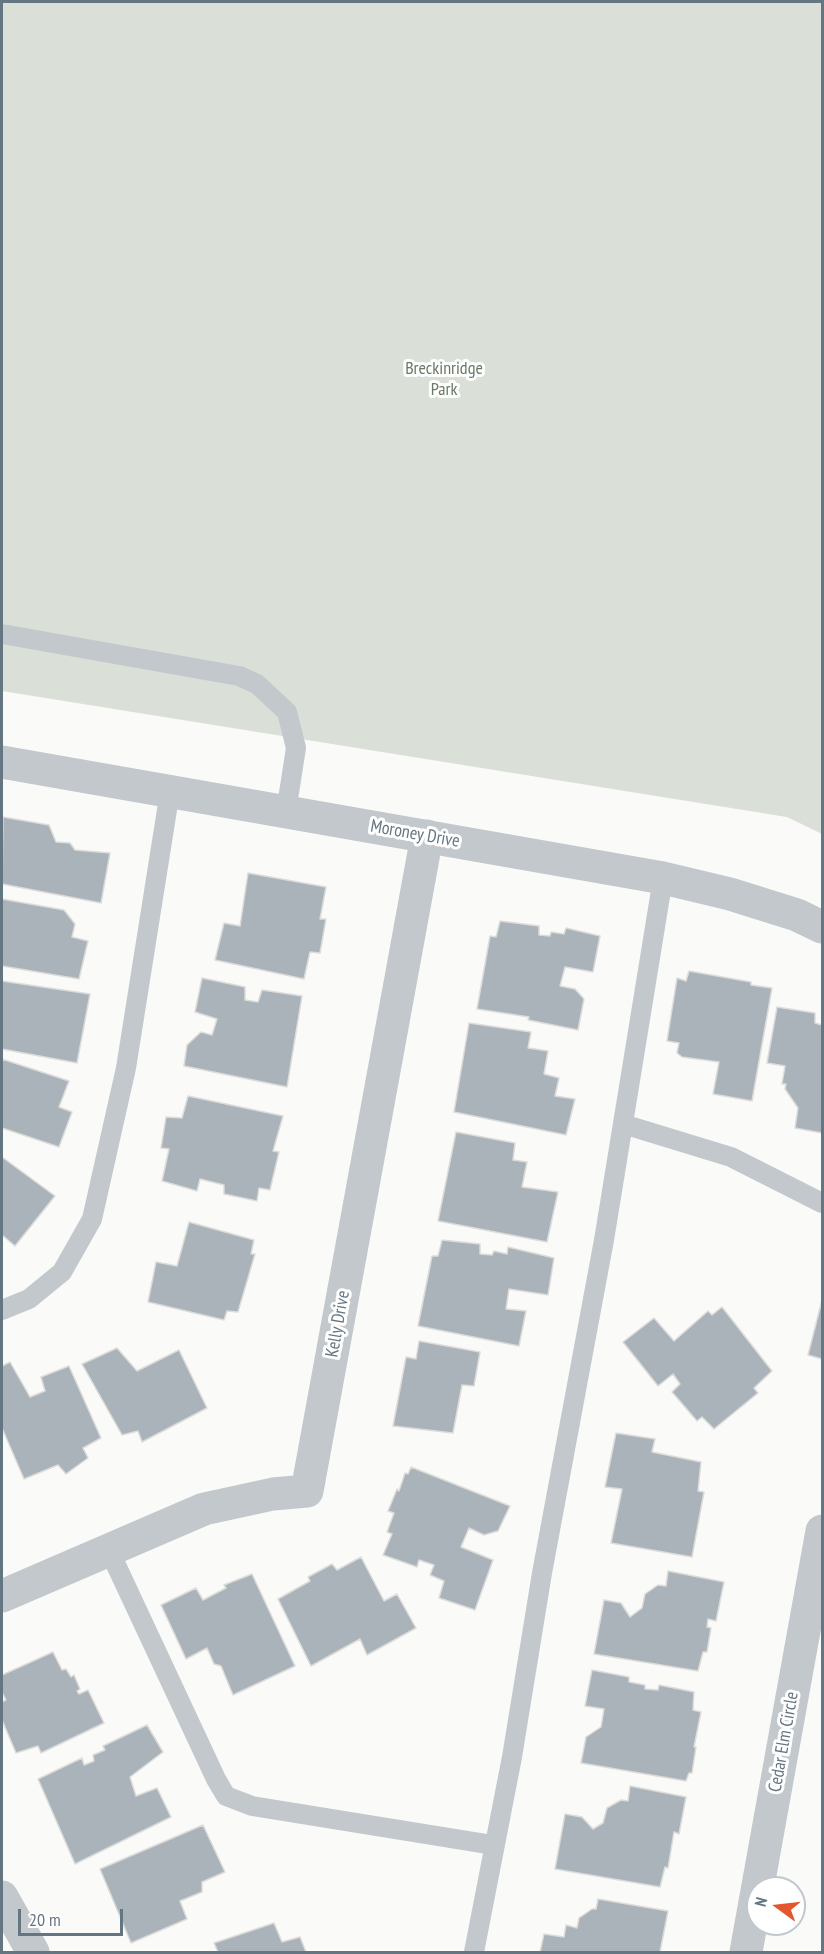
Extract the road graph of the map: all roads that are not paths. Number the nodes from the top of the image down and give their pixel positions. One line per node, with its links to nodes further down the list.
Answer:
1 (2, 634): 4 (lane)
2 (2, 762): 3 (street, Moroney Drive)
3 (170, 791): 4 (street, Moroney Drive); 10 (lane)
4 (286, 812): 5 (street, Moroney Drive)
5 (427, 836): 6 (street, Moroney Drive); 12 (street, Kelly Drive)
6 (663, 878): 7 (street, Moroney Drive); 8 (lane)
7 (822, 927)
8 (623, 1124): 9 (lane); 14 (lane)
9 (822, 1203)
10 (2, 1310)
11 (822, 1531): 18 (street, Cedar Elm Circle)
12 (109, 1550): 13 (street, Kelly Drive); 14 (lane)
13 (2, 1596)
14 (493, 1845): 17 (lane)
15 (2, 1896): 16 (street)
16 (33, 1953)
17 (474, 1953)
18 (746, 1953)

